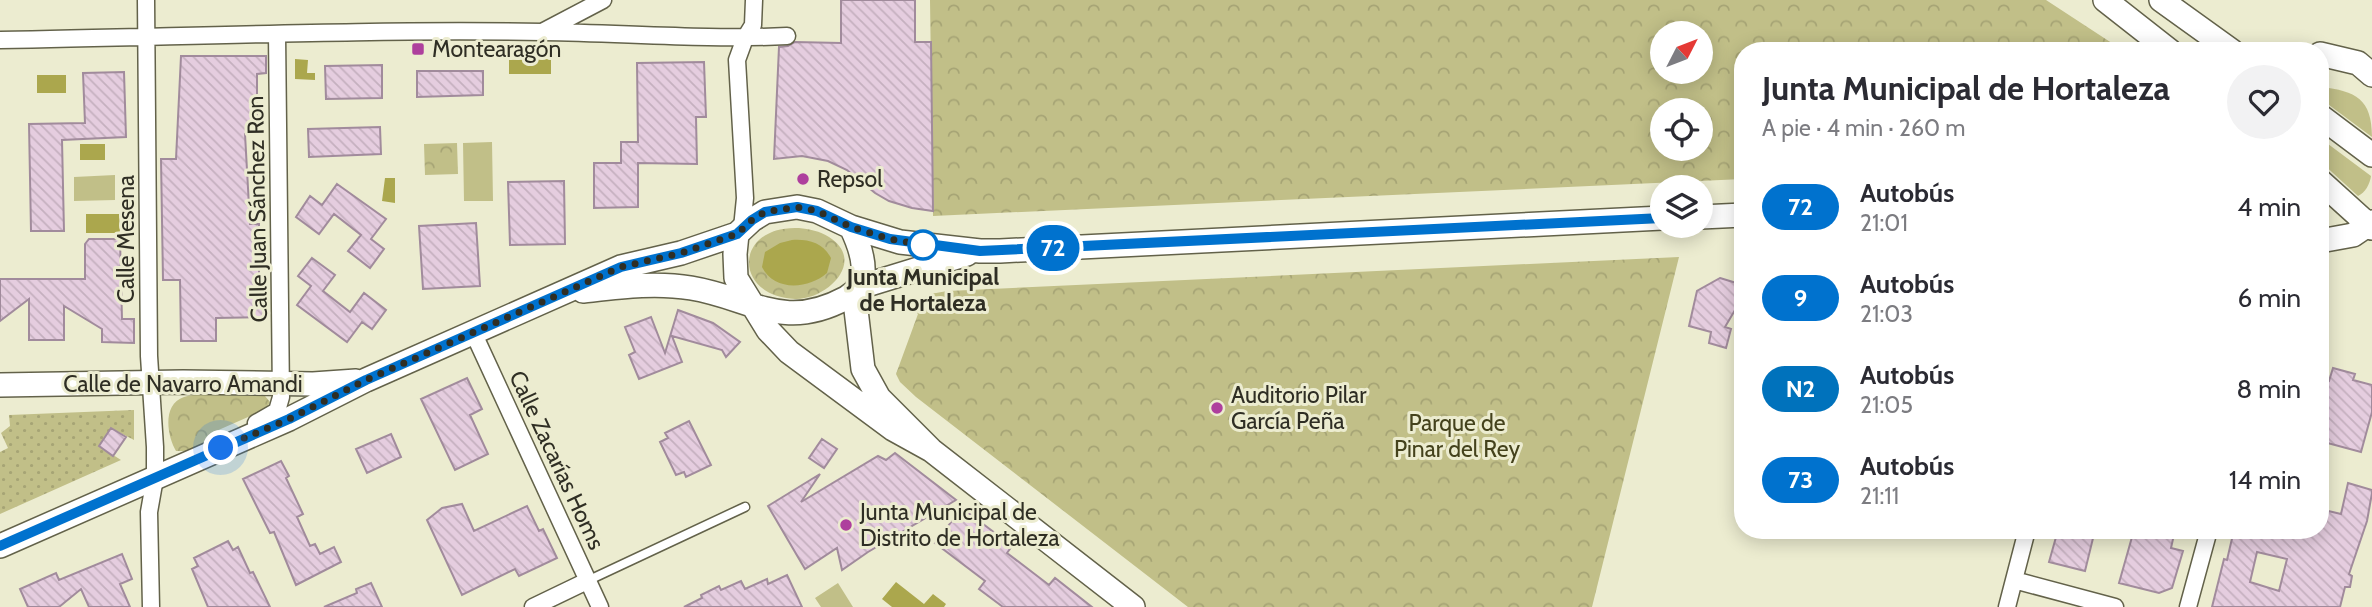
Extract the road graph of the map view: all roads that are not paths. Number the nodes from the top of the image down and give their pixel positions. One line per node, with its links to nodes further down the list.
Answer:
1 (146, 0): 9 (street, Calle Mesena)
2 (603, 0): 6 (street)
3 (754, 0): 10 (street)
4 (2105, 0): 12 (street)
5 (2161, 0): 13 (street)
6 (542, 32): 7 (street); 10 (street)
7 (277, 34): 9 (street); 33 (street, Calle Juan Sánchez Ron)
8 (787, 36): 10 (street)
9 (147, 37): 11 (street); 32 (street, Calle Mesena)
10 (745, 38): 24 (street)
11 (0, 40)
12 (2159, 42)
13 (2219, 42)
14 (2329, 56): 15 (street)
15 (2372, 75)
16 (2329, 123): 17 (street)
17 (2372, 155)
18 (2329, 189): 22 (street)
19 (1734, 215): 20 (street)
20 (1713, 216)
21 (1650, 219): 26 (street)
22 (2371, 225): 25 (street)
23 (851, 227): 24 (street); 26 (street); 27 (street)
24 (740, 231): 28 (street); 29 (street)
25 (2329, 239)
26 (980, 251): 27 (street)
27 (857, 290): 29 (street); 36 (street)
28 (561, 294): 29 (street); 30 (street)
29 (755, 306): 36 (street)
30 (473, 332): 31 (street); 43 (street, Calle Zacarías Homs)
31 (366, 380): 33 (street, Calle de Navarro Amandi); 35 (street)
32 (152, 383): 33 (street, Calle de Navarro Amandi); 34 (street, Calle de Navarro Amandi); 37 (street, Calle Mesena)
33 (282, 384): 35 (street, Calle Juan Sánchez Ron)
34 (0, 385)
35 (221, 448): 37 (street)
36 (930, 450): 47 (street)
37 (155, 478): 41 (street); 44 (street, Calle Mesena)
38 (745, 507): 43 (lane)
39 (2025, 539): 42 (street)
40 (2207, 539): 50 (street)
41 (0, 546)
42 (2014, 580): 48 (street); 49 (street)
43 (587, 581): 45 (street); 46 (street, Calle Zacarías Homs)
44 (151, 607)
45 (533, 607)
46 (600, 607)
47 (1132, 607)
48 (2007, 607)
49 (2115, 607)
50 (2188, 607)

